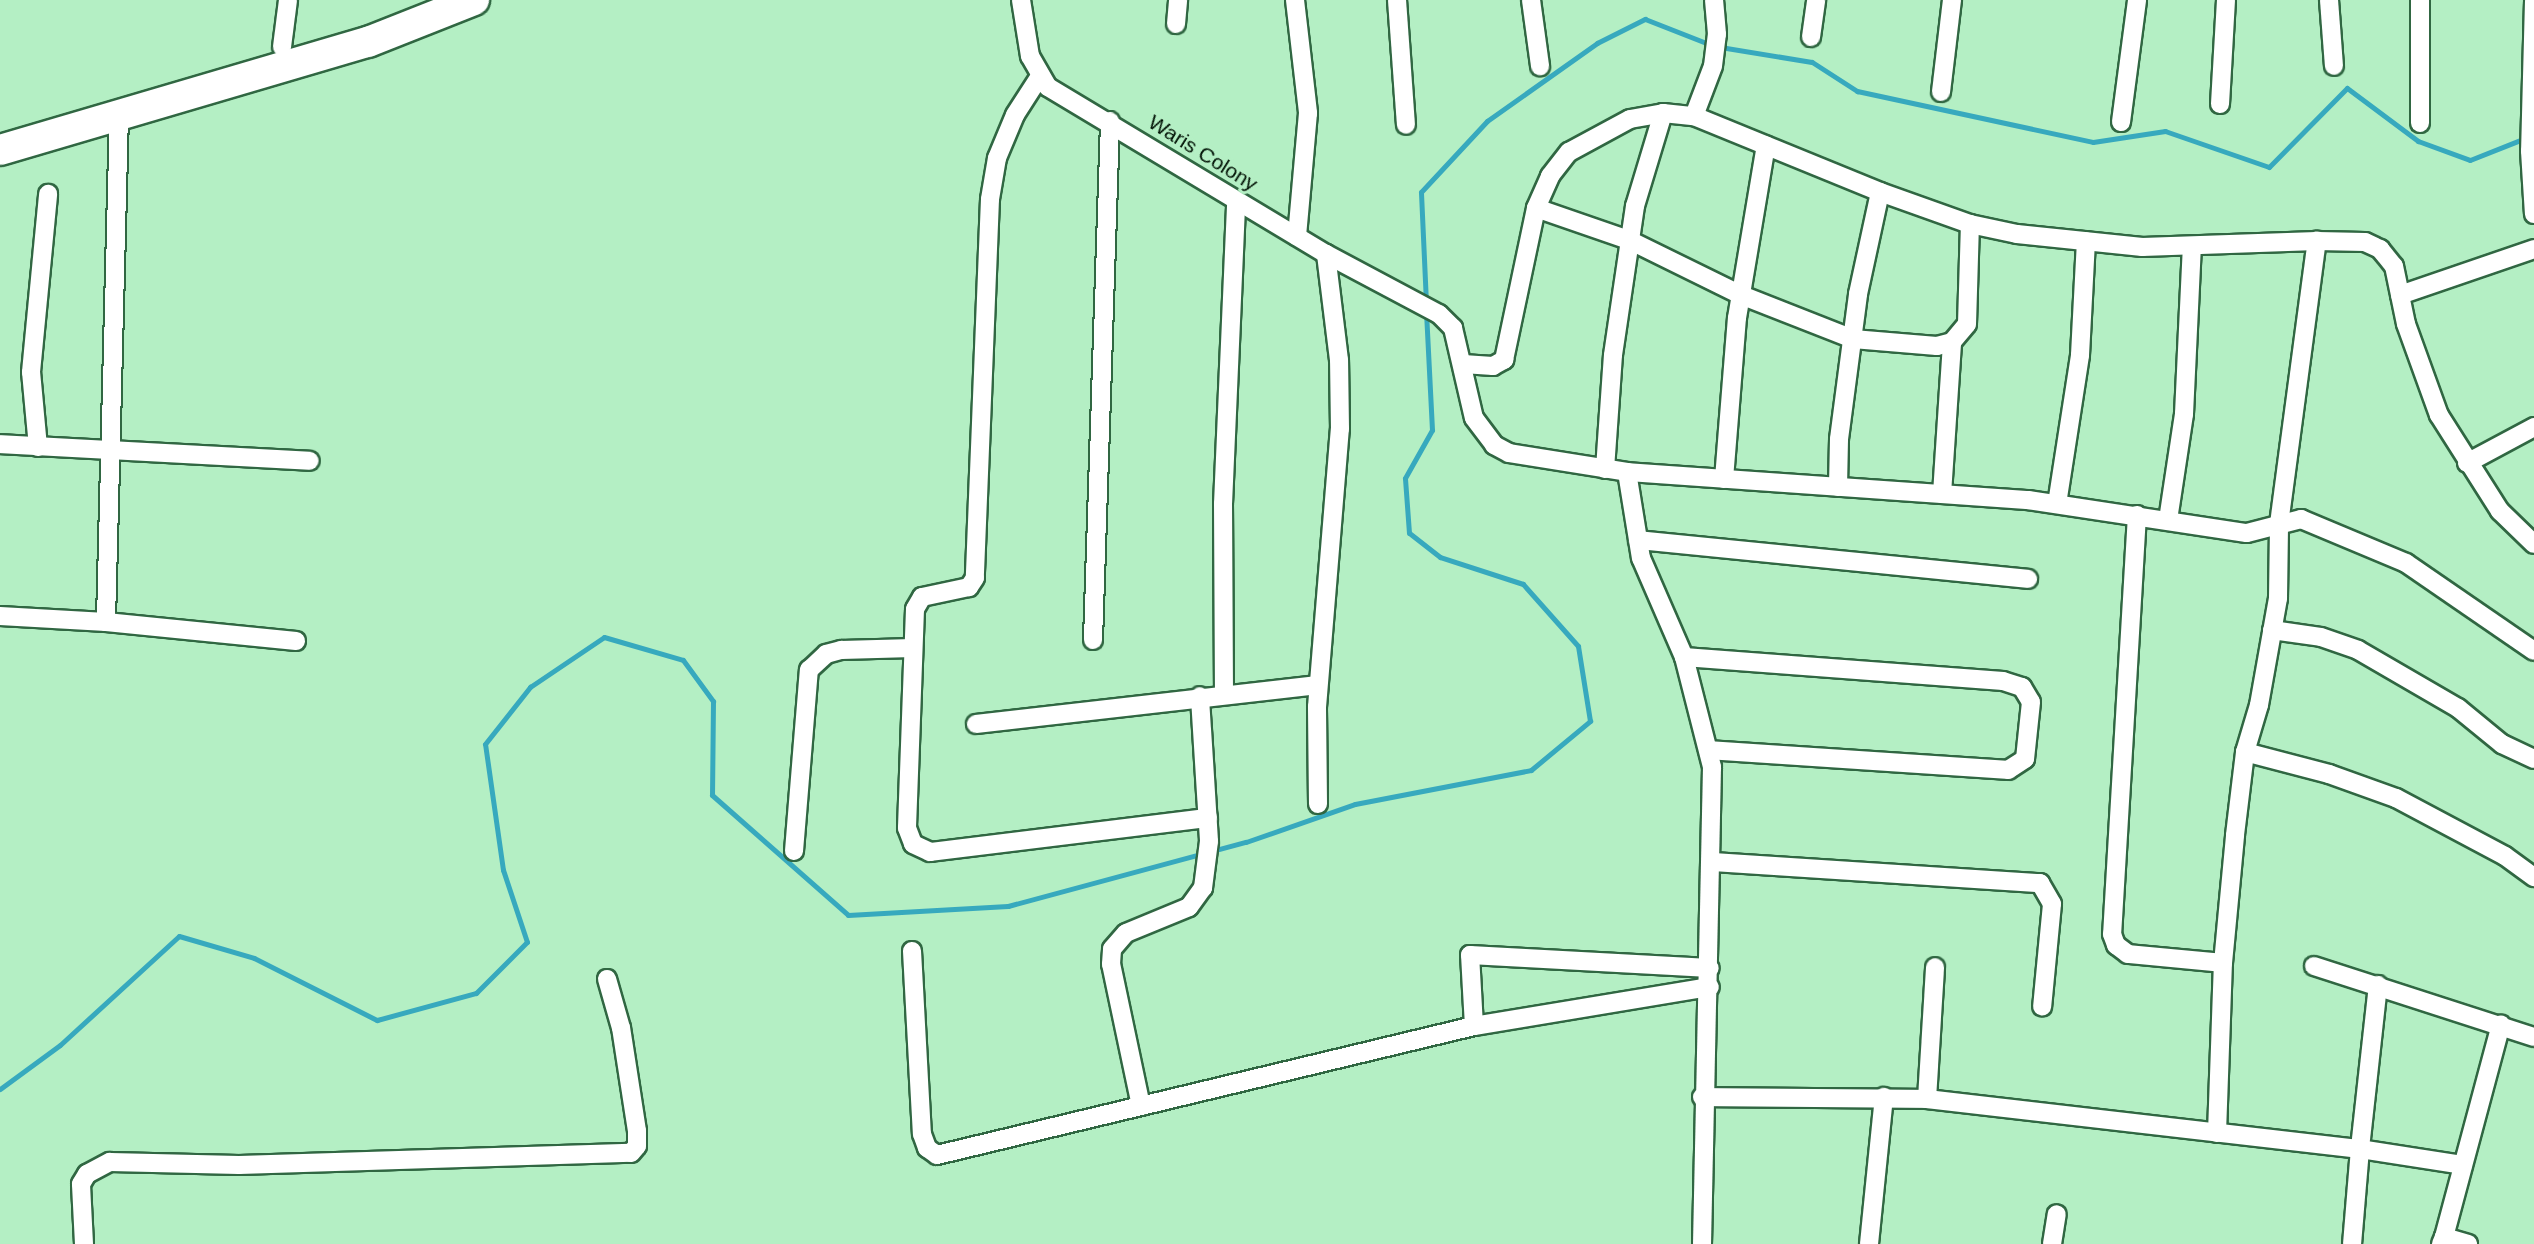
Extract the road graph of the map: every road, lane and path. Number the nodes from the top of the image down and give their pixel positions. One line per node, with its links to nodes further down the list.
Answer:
1 (288, 0): 19 (street)
2 (432, 0): 19 (highway)
3 (474, 0): 26 (highway)
4 (1021, 0): 22 (street)
5 (1178, 0): 17 (street)
6 (1294, 0): 41 (street)
7 (1397, 0): 31 (street)
8 (1531, 0): 20 (street)
9 (1714, 0): 27 (street)
10 (1816, 0): 18 (street)
11 (1952, 0): 23 (street)
12 (2137, 0): 29 (street)
13 (2226, 0): 24 (street)
14 (2329, 0): 21 (street)
15 (2420, 0): 30 (street)
16 (2534, 1): 39 (street)
17 (1176, 24)
18 (1811, 37)
19 (282, 47): 32 (highway)
20 (1540, 66)
21 (2333, 66)
22 (1040, 76): 28 (street, Waris Colony); 76 (street)
23 (1941, 92)
24 (2220, 104)
25 (1663, 113): 27 (street); 38 (street); 42 (street)
26 (119, 114): 34 (highway); 56 (street)
27 (1693, 116): 33 (street)
28 (1110, 121): 37 (street, Waris Colony); 74 (street)
29 (2121, 122)
30 (2420, 123)
31 (1406, 125)
32 (0, 131)
33 (1766, 145): 35 (street); 48 (street)
34 (0, 150)
35 (1880, 192): 40 (street); 50 (street)
36 (48, 194): 55 (street)
37 (1236, 201): 41 (street, Waris Colony); 80 (street)
38 (1535, 208): 42 (street); 52 (street)
39 (2534, 214)
40 (1970, 223): 44 (street); 51 (street)
41 (1297, 237): 47 (street, Waris Colony)
42 (1629, 240): 48 (street); 59 (street)
43 (2317, 241): 45 (street); 49 (street); 67 (street)
44 (2086, 242): 45 (street); 64 (street)
45 (2192, 246): 66 (street)
46 (2534, 249): 49 (street)
47 (1326, 254): 52 (street, Waris Colony); 79 (street)
48 (1741, 295): 50 (street); 61 (street)
49 (2400, 295): 58 (street)
50 (1853, 339): 51 (street); 62 (street)
51 (1952, 342): 63 (street)
52 (1463, 364): 59 (street)
53 (2534, 427): 58 (street)
54 (0, 444): 55 (street)
55 (38, 447): 56 (street)
56 (110, 452): 57 (street); 72 (street)
57 (310, 461)
58 (2467, 463): 69 (street)
59 (1605, 468): 60 (street)
60 (1626, 472): 61 (street); 68 (street)
61 (1724, 479): 62 (street)
62 (1838, 487): 63 (street)
63 (1942, 494): 64 (street)
64 (2057, 504): 65 (street)
65 (2137, 515): 66 (street); 92 (street)
66 (2168, 520): 67 (street)
67 (2279, 524): 73 (street); 77 (street)
68 (1638, 540): 70 (street); 78 (street)
69 (2533, 542)
70 (2028, 579)
71 (0, 616): 72 (street)
72 (106, 622): 75 (street)
73 (2272, 630): 84 (street); 85 (street)
74 (1093, 640)
75 (296, 641)
76 (914, 648): 87 (street); 88 (street)
77 (2534, 651)
78 (1684, 657): 83 (street); 83 (street)
79 (1318, 685): 80 (street); 86 (street)
80 (1224, 694): 81 (street)
81 (1200, 696): 82 (street); 87 (street)
82 (976, 724)
83 (1709, 750): 89 (street)
84 (2245, 752): 90 (street); 92 (street)
85 (2534, 759)
86 (1318, 804)
87 (1208, 818): 106 (street)
88 (794, 851)
89 (1713, 862): 95 (street); 99 (street)
90 (2534, 877)
91 (912, 951): 106 (street)
92 (2223, 963): 107 (street)
93 (2314, 966): 97 (street)
94 (1935, 967): 105 (street)
95 (1710, 968): 98 (street); 101 (street)
96 (607, 979): 112 (street)
97 (2378, 985): 100 (street); 108 (street)
98 (1710, 987): 101 (street); 103 (street)
99 (2042, 1007)
100 (2501, 1025): 102 (street); 109 (street)
101 (1474, 1026): 106 (street)
102 (2534, 1037)
103 (1702, 1097): 104 (street); 113 (street)
104 (1884, 1097): 105 (street); 114 (street)
105 (1927, 1099): 107 (street)
106 (1140, 1106)
107 (2217, 1133): 108 (street)
108 (2360, 1149): 109 (street); 116 (street)
109 (2463, 1165): 111 (street)
110 (2057, 1214): 115 (street)
111 (2442, 1240): 117 (street)
112 (84, 1244)
113 (1702, 1244)
114 (1869, 1244)
115 (2052, 1244)
116 (2352, 1244)
117 (2468, 1244)

